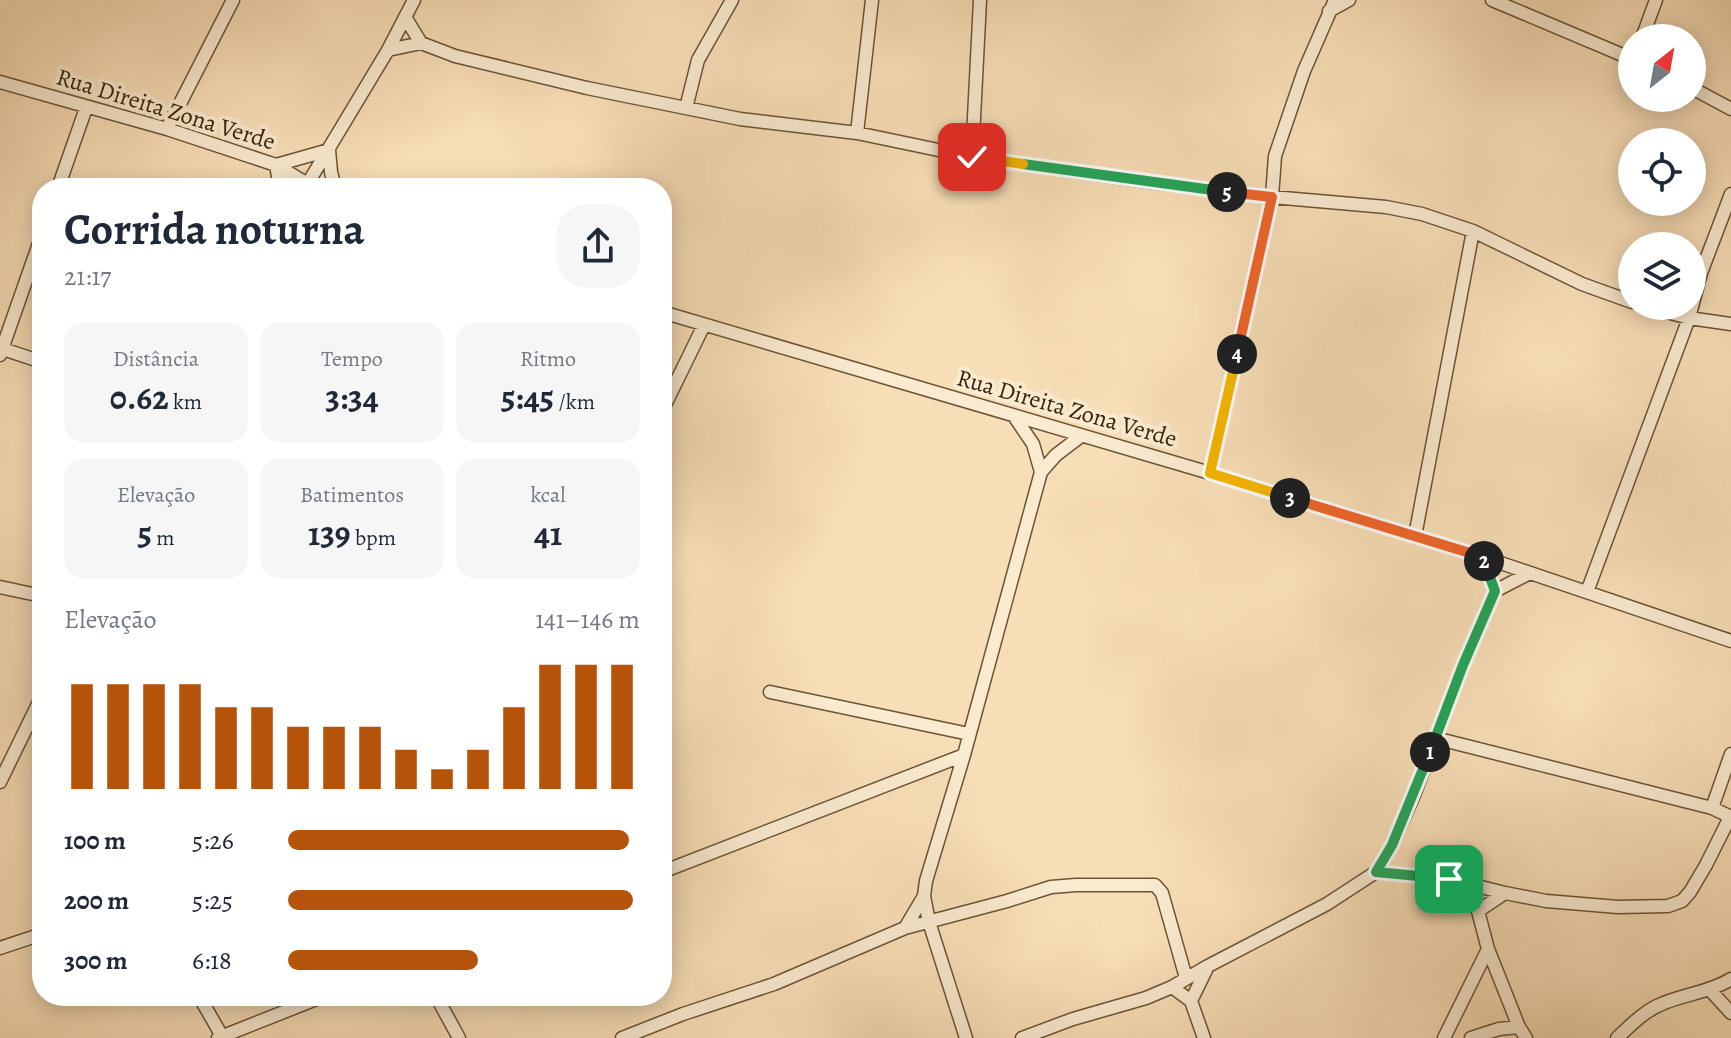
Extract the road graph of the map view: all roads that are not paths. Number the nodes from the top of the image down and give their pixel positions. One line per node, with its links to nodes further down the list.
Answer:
1 (233, 0): 20 (street)
2 (414, 0): 10 (street)
3 (732, 0): 18 (street)
4 (872, 0): 21 (street)
5 (980, 0): 23 (street)
6 (1349, 0): 9 (street)
7 (1656, 0): 11 (street)
8 (1497, 1): 14 (street)
9 (1332, 6): 31 (street)
10 (405, 17): 12 (street); 13 (street)
11 (1647, 24)
12 (421, 43): 13 (street); 18 (street)
13 (388, 50): 22 (street)
14 (1618, 53)
15 (0, 82): 17 (street, Rua Direita Zona Verde)
16 (1706, 96): 19 (street)
17 (86, 108): 20 (street, Rua Direita Zona Verde); 25 (street)
18 (686, 108): 21 (street)
19 (1731, 109)
20 (167, 129): 24 (street, Rua Direita Zona Verde)
21 (857, 133): 23 (street)
22 (329, 150): 24 (street); 28 (street); 29 (street)
23 (972, 157): 31 (street)
24 (276, 165): 26 (street); 27 (street, Rua Direita Zona Verde)
25 (62, 178)
26 (278, 178)
27 (296, 178)
28 (314, 178)
29 (332, 178)
30 (1731, 194): 33 (street)
31 (1272, 197): 32 (street); 47 (street)
32 (1473, 231): 35 (street); 48 (street)
33 (1706, 260)
34 (32, 263): 41 (street)
35 (1618, 297)
36 (672, 315): 40 (street, Rua Direita Zona Verde)
37 (1688, 320): 53 (street)
38 (1703, 320): 39 (street)
39 (1731, 324)
40 (704, 325): 43 (street); 44 (street, Rua Direita Zona Verde)
41 (1, 351): 42 (street)
42 (32, 359)
43 (672, 391)
44 (1014, 416): 45 (street, Rua Direita Zona Verde); 46 (street)
45 (1081, 436): 46 (street); 47 (street, Rua Direita Zona Verde)
46 (1041, 472): 58 (street)
47 (1210, 473): 48 (street, Rua Direita Zona Verde)
48 (1415, 536): 49 (street, Rua Direita Zona Verde)
49 (1483, 557): 50 (street, Rua Direita Zona Verde); 52 (street)
50 (1530, 573): 52 (street); 53 (street, Rua Direita Zona Verde)
51 (0, 587): 54 (street)
52 (1495, 591): 59 (street)
53 (1587, 592): 55 (street, Rua Direita Zona Verde)
54 (32, 594)
55 (1731, 641)
56 (770, 692): 58 (street)
57 (32, 716): 62 (street)
58 (969, 734): 61 (street)
59 (1435, 738): 63 (street); 66 (street)
60 (1731, 754): 63 (street)
61 (964, 755): 65 (street); 69 (street)
62 (0, 782)
63 (1712, 808): 64 (street)
64 (1731, 817): 68 (street)
65 (672, 868)
66 (1376, 872): 67 (street); 76 (street)
67 (1465, 882): 68 (street); 70 (street)
68 (1505, 893): 70 (street)
69 (924, 896): 71 (street); 72 (street)
70 (1478, 911): 75 (street)
71 (929, 922): 72 (street); 77 (street); 90 (street)
72 (905, 928): 89 (street)
73 (32, 937): 74 (street)
74 (0, 948)
75 (1488, 949): 86 (street); 93 (street)
76 (1208, 966): 77 (street); 81 (street)
77 (1186, 978): 79 (street)
78 (1731, 979): 80 (street)
79 (1172, 987): 81 (street); 91 (street)
80 (1710, 990): 85 (street); 95 (street)
81 (1191, 1001): 92 (street)
82 (204, 1006): 87 (street)
83 (299, 1006): 87 (street)
84 (441, 1006): 88 (street)
85 (1731, 1013)
86 (1522, 1032): 94 (street)
87 (221, 1037)
88 (459, 1038)
89 (622, 1038)
90 (966, 1038)
91 (1022, 1038)
92 (1204, 1038)
93 (1444, 1038)
94 (1471, 1038)
95 (1617, 1038)

